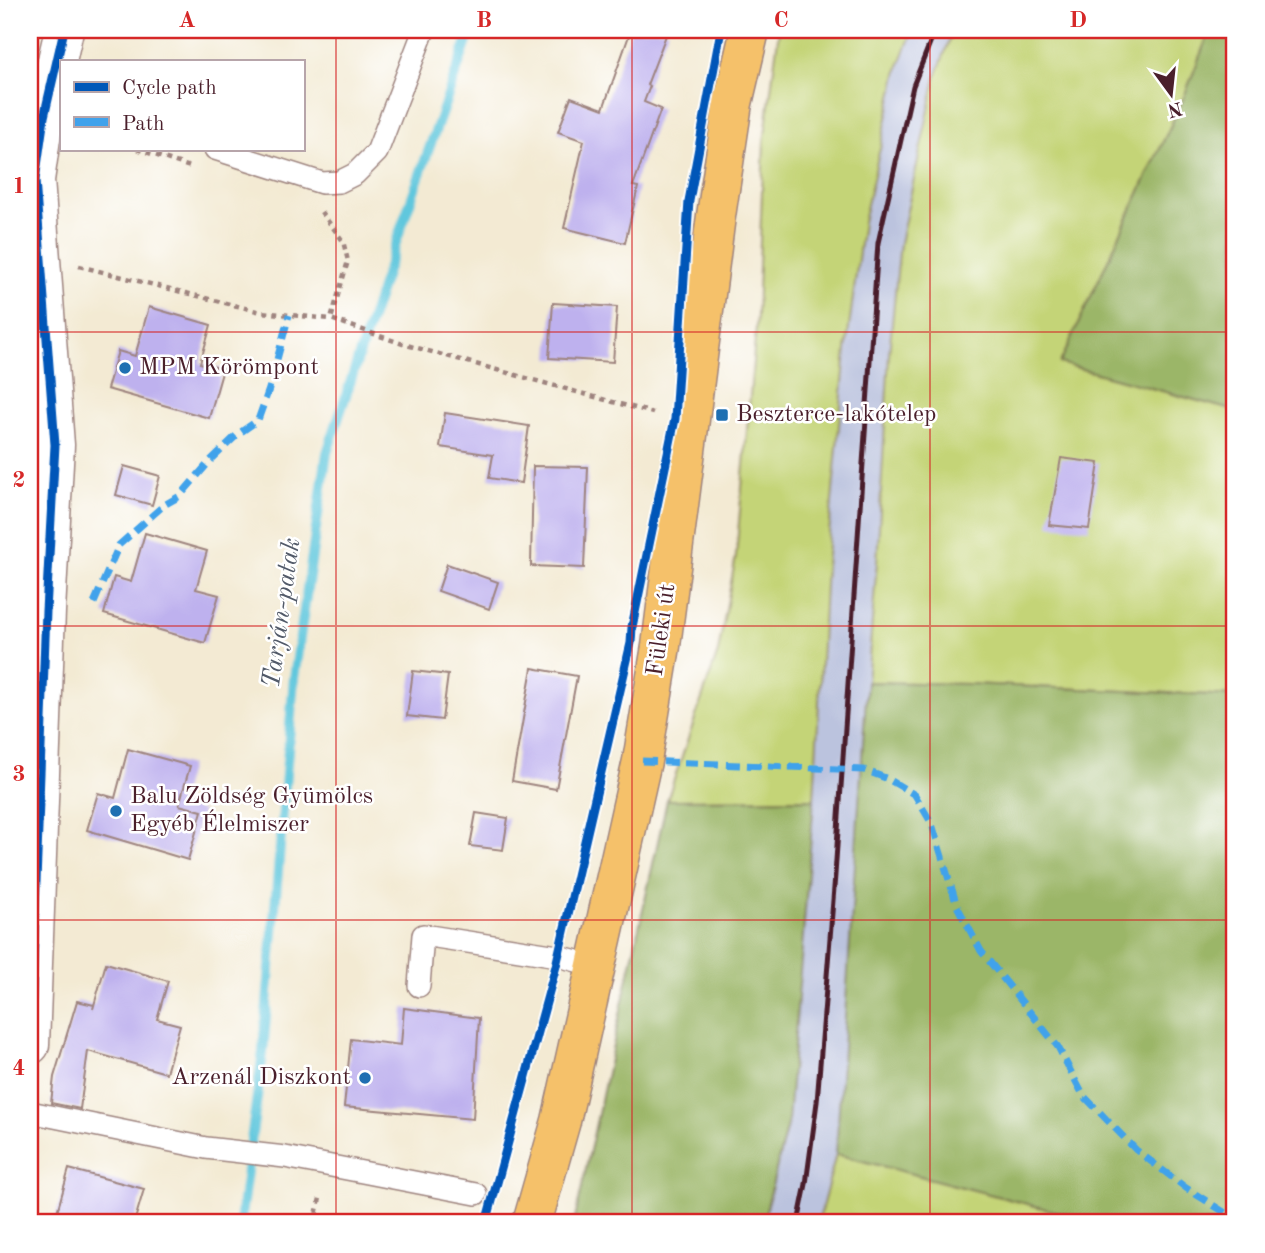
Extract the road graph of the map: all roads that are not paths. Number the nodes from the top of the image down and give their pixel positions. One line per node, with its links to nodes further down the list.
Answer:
1 (64, 30): 4 (street)
2 (424, 30): 7 (lane)
3 (750, 30): 10 (main road, Füleki út)
4 (60, 60)
5 (60, 64): 6 (street)
6 (56, 97): 8 (street)
7 (218, 150)
8 (36, 228): 9 (street)
9 (34, 804): 12 (street)
10 (596, 966): 11 (lane); 15 (main road, Füleki út)
11 (419, 986)
12 (30, 1045)
13 (30, 1112): 14 (lane)
14 (477, 1194)
15 (532, 1223)

